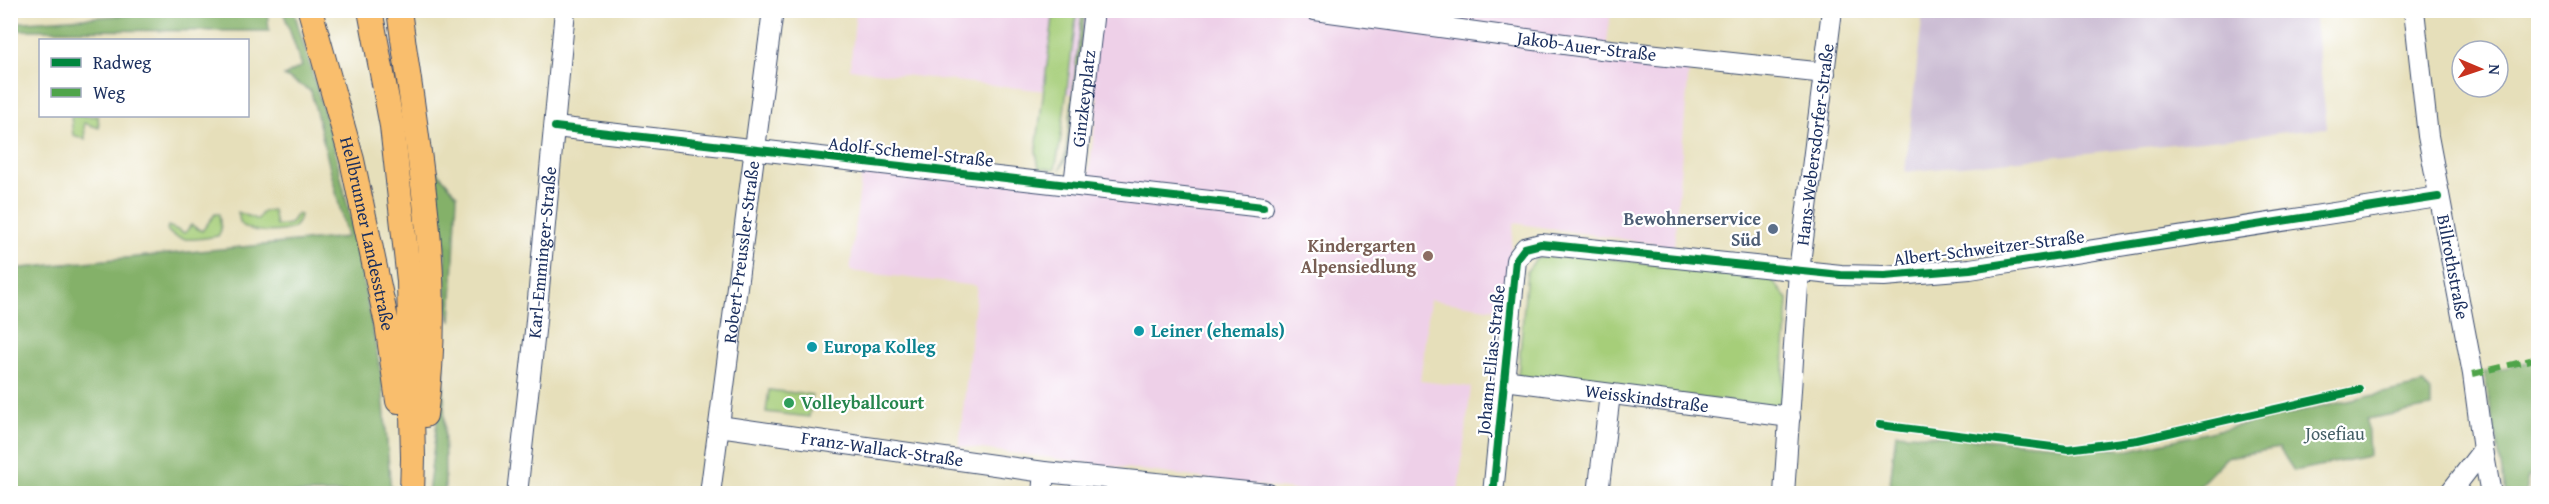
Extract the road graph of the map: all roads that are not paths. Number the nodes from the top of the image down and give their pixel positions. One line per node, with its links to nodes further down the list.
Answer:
1 (310, 10): 23 (main road, Hellbrunner Landesstraße)
2 (370, 10): 23 (main road, Hellbrunner Landesstraße)
3 (399, 10): 23 (main road, Hellbrunner Landesstraße)
4 (565, 10): 11 (street, Karl-Emminger-Straße)
5 (773, 10): 12 (street, Robert-Preussler-Straße)
6 (1094, 10): 13 (street, Ginzkeyplatz)
7 (1315, 10): 10 (street, Jakob-Auer-Straße)
8 (1832, 10): 10 (street, Hans-Webersdorfer-Straße)
9 (2414, 10): 14 (street, Billrothstraße)
10 (1825, 73): 17 (street, Hans-Webersdorfer-Straße)
11 (555, 126): 12 (street, Adolf-Schemel-Straße); 27 (street, Karl-Emminger-Straße)
12 (754, 148): 13 (street, Adolf-Schemel-Straße); 21 (street, Robert-Preussler-Straße)
13 (1074, 185): 15 (street, Adolf-Schemel-Straße)
14 (2438, 197): 17 (street, Albert-Schweitzer-Straße); 22 (street, Billrothstraße)
15 (1263, 207)
16 (1541, 244): 17 (street, Albert-Schweitzer-Straße); 18 (street, Johann-Elias-Straße)
17 (1799, 271): 20 (street, Hans-Webersdorfer-Straße)
18 (1504, 380): 19 (street, Weisskindstraße); 30 (street, Johann-Elias-Straße)
19 (1610, 394): 20 (street, Weisskindstraße); 31 (street)
20 (1790, 417): 32 (street, Hans-Webersdorfer-Straße)
21 (719, 426): 24 (street, Franz-Wallack-Straße); 28 (street, Robert-Preussler-Straße)
22 (2483, 450): 33 (street); 34 (street, Billrothstraße)
23 (413, 458): 26 (main road, Hellbrunner Landesstraße)
24 (1044, 472): 25 (street, Franz-Wallack-Straße); 29 (street)
25 (1261, 493)
26 (411, 494)
27 (517, 494)
28 (710, 494)
29 (1042, 494)
30 (1493, 494)
31 (1598, 494)
32 (1784, 494)
33 (2449, 494)
34 (2491, 494)

